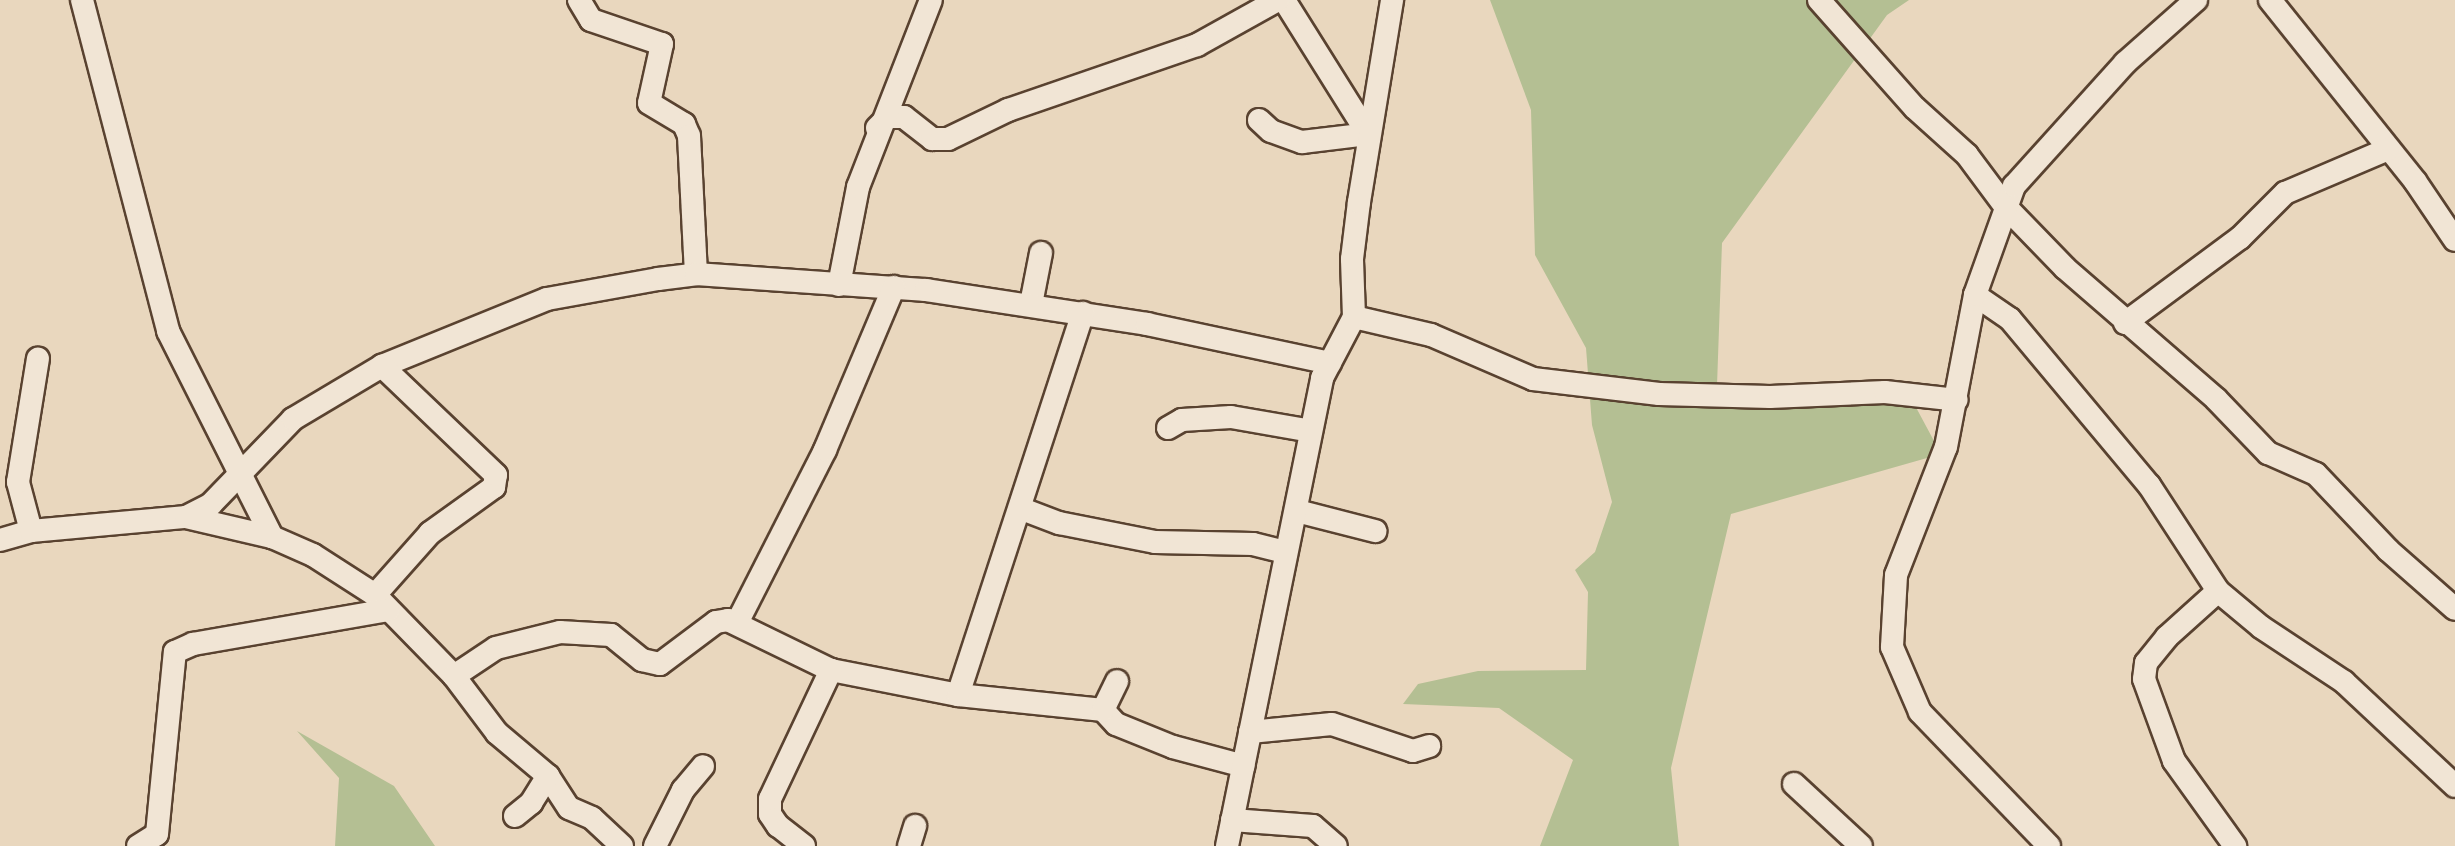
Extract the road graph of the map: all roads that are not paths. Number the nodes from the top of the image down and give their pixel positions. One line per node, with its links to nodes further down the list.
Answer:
1 (82, 0): 30 (street)
2 (579, 0): 16 (street)
3 (931, 0): 10 (street)
4 (1281, 0): 10 (street); 11 (street)
5 (1392, 0): 11 (street)
6 (1819, 0): 13 (street)
7 (2196, 0): 13 (street)
8 (2270, 0): 12 (street)
9 (1259, 120): 11 (street)
10 (877, 128): 17 (street)
11 (1368, 134): 22 (street)
12 (2388, 149): 14 (street); 23 (street)
13 (2005, 206): 19 (street); 23 (street)
14 (2455, 240)
15 (1041, 253): 20 (street)
16 (696, 274): 17 (street); 26 (street)
17 (839, 285): 18 (street)
18 (894, 287): 20 (street); 42 (street)
19 (1975, 295): 27 (street); 39 (street)
20 (1031, 304): 21 (street)
21 (1083, 313): 25 (street); 31 (street)
22 (1354, 317): 25 (street); 27 (street)
23 (2125, 323): 41 (street)
24 (38, 359): 34 (street)
25 (1330, 363): 29 (street)
26 (382, 366): 30 (street); 40 (street)
27 (1957, 400): 64 (street)
28 (1168, 428): 29 (street)
29 (1311, 431): 32 (street)
30 (237, 472): 33 (street); 36 (street)
31 (1022, 509): 38 (street); 46 (street)
32 (1297, 511): 35 (street); 38 (street)
33 (186, 517): 34 (street); 36 (street)
34 (31, 531): 37 (street)
35 (1375, 531)
36 (272, 537): 40 (street)
37 (0, 541)
38 (1285, 552): 48 (street)
39 (2218, 591): 54 (street); 65 (street)
40 (382, 602): 44 (street); 57 (street)
41 (2455, 609)
42 (737, 623): 43 (street); 44 (street)
43 (831, 670): 46 (street); 60 (street)
44 (454, 676): 52 (street)
45 (1117, 681): 47 (street)
46 (958, 695): 47 (street)
47 (1103, 710): 51 (street)
48 (1250, 732): 49 (street); 51 (street)
49 (1429, 746)
50 (703, 766): 59 (street)
51 (1244, 766): 56 (street)
52 (548, 776): 55 (street); 58 (street)
53 (1794, 784): 63 (street)
54 (2455, 786)
55 (515, 816)
56 (1232, 820): 61 (street); 62 (street)
57 (138, 846)
58 (622, 846)
59 (655, 846)
60 (804, 846)
61 (1227, 846)
62 (1336, 846)
63 (1861, 846)
64 (2049, 846)
65 (2235, 846)

